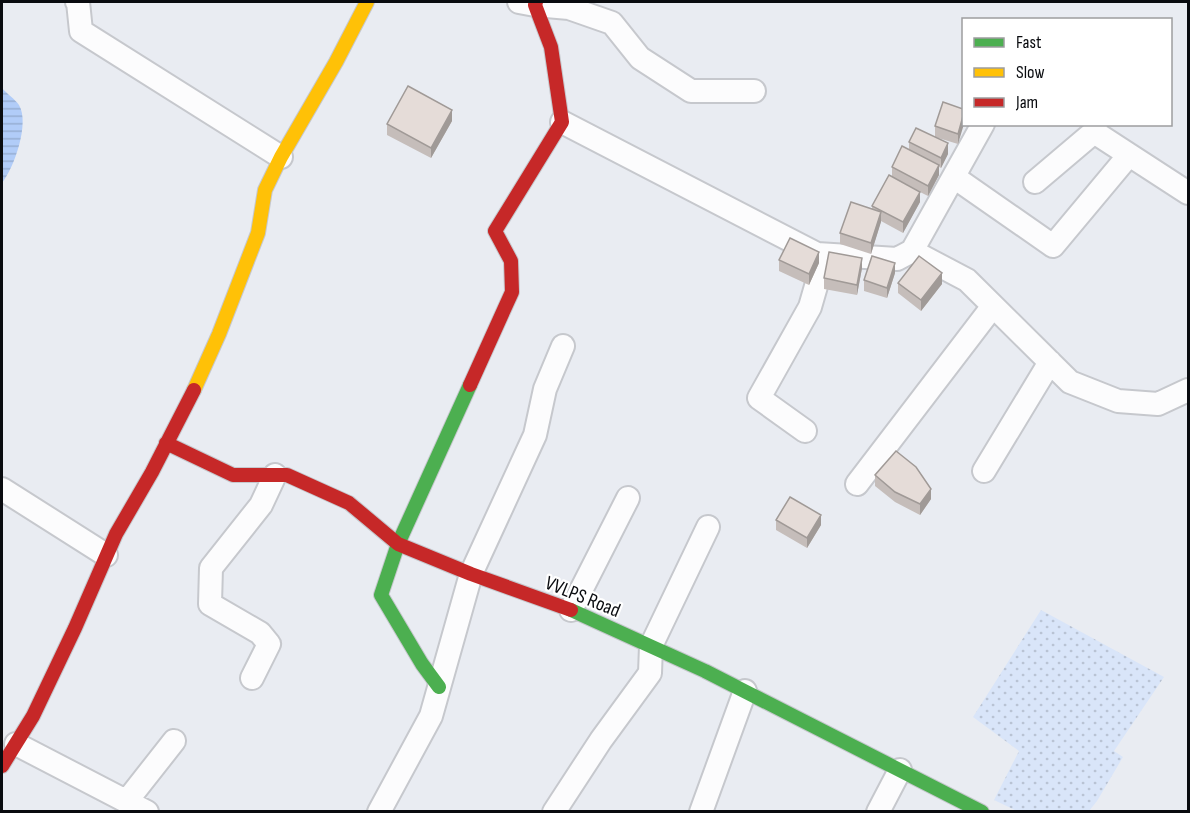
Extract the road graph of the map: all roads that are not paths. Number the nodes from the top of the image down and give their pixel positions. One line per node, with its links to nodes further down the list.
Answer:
1 (78, 2): 9 (street)
2 (367, 2): 9 (street)
3 (530, 3): 4 (street); 5 (street)
4 (754, 91)
5 (562, 122): 14 (street); 27 (street)
6 (982, 126): 10 (street)
7 (1095, 128): 8 (street); 11 (street)
8 (1129, 155): 10 (street); 12 (street)
9 (281, 157): 20 (street)
10 (954, 177): 13 (street)
11 (1035, 182)
12 (1188, 193)
13 (912, 251): 14 (street); 15 (street)
14 (825, 255): 19 (street)
15 (993, 306): 17 (street); 23 (street)
16 (563, 346): 29 (street)
17 (1050, 362): 18 (street); 21 (street)
18 (1188, 390)
19 (806, 431)
20 (166, 443): 22 (street, VVLPS Road); 28 (street)
21 (984, 471)
22 (275, 475): 27 (street, VVLPS Road); 32 (street)
23 (857, 484)
24 (2, 489): 28 (street)
25 (628, 498): 30 (street)
26 (708, 527): 31 (street)
27 (399, 544): 29 (street, VVLPS Road); 33 (street)
28 (106, 555): 36 (street)
29 (471, 574): 30 (street, VVLPS Road); 33 (street)
30 (571, 610): 31 (street, VVLPS Road)
31 (651, 646): 34 (street, VVLPS Road); 43 (street)
32 (252, 678)
33 (439, 687): 42 (street)
34 (745, 691): 38 (street, VVLPS Road); 44 (street)
35 (174, 741): 39 (street)
36 (16, 744): 37 (street); 39 (street)
37 (2, 766)
38 (900, 770): 40 (street, VVLPS Road); 45 (street)
39 (126, 802): 41 (street)
40 (980, 811)
41 (147, 812)
42 (379, 812)
43 (554, 812)
44 (701, 812)
45 (878, 812)

